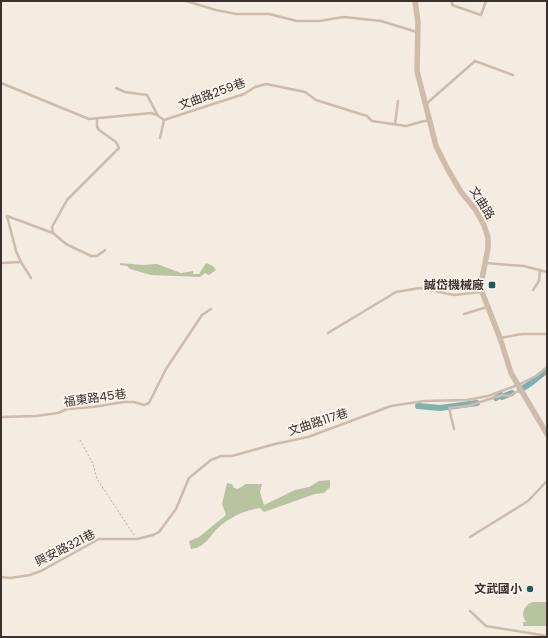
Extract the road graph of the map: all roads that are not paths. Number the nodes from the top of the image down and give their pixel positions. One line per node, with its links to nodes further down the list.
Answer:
1 (186, 1): 5 (lane)
2 (415, 1): 6 (street, 文曲路)
3 (452, 1): 4 (lane)
4 (486, 1)
5 (196, 2): 6 (lane)
6 (417, 32): 11 (street, 文曲路)
7 (513, 75): 11 (lane)
8 (1, 83): 13 (lane)
9 (116, 88): 12 (lane)
10 (398, 101): 16 (lane)
11 (425, 105): 15 (street, 文曲路)
12 (157, 115): 13 (lane); 14 (lane)
13 (97, 119): 18 (lane)
14 (164, 120): 16 (lane, 文曲路259巷); 17 (lane)
15 (429, 121): 16 (lane, 文曲路259巷); 22 (street, 文曲路)
16 (395, 124)
17 (160, 138)
18 (54, 233): 19 (lane); 20 (lane)
19 (105, 250)
20 (21, 262): 21 (lane); 25 (lane)
21 (1, 263)
22 (484, 263): 23 (lane); 27 (street, 文曲路)
23 (540, 270): 24 (lane); 26 (lane)
24 (547, 272)
25 (31, 278)
26 (533, 290)
27 (482, 292): 28 (street, 文曲路); 31 (lane)
28 (487, 307): 30 (lane); 33 (street, 文曲路)
29 (211, 309): 36 (lane, 福東路45巷)
30 (464, 314)
31 (328, 333)
32 (547, 334): 33 (lane)
33 (500, 338): 35 (street, 文曲路)
34 (547, 367): 35 (lane)
35 (519, 388): 37 (lane); 38 (street, 文曲路); 41 (lane, 文曲路117巷)
36 (1, 417)
37 (454, 429)
38 (547, 434)
39 (547, 481): 40 (lane)
40 (470, 537)
41 (137, 539): 42 (lane, 興安路321巷)
42 (1, 577)
43 (470, 611): 44 (lane)
44 (547, 636)

